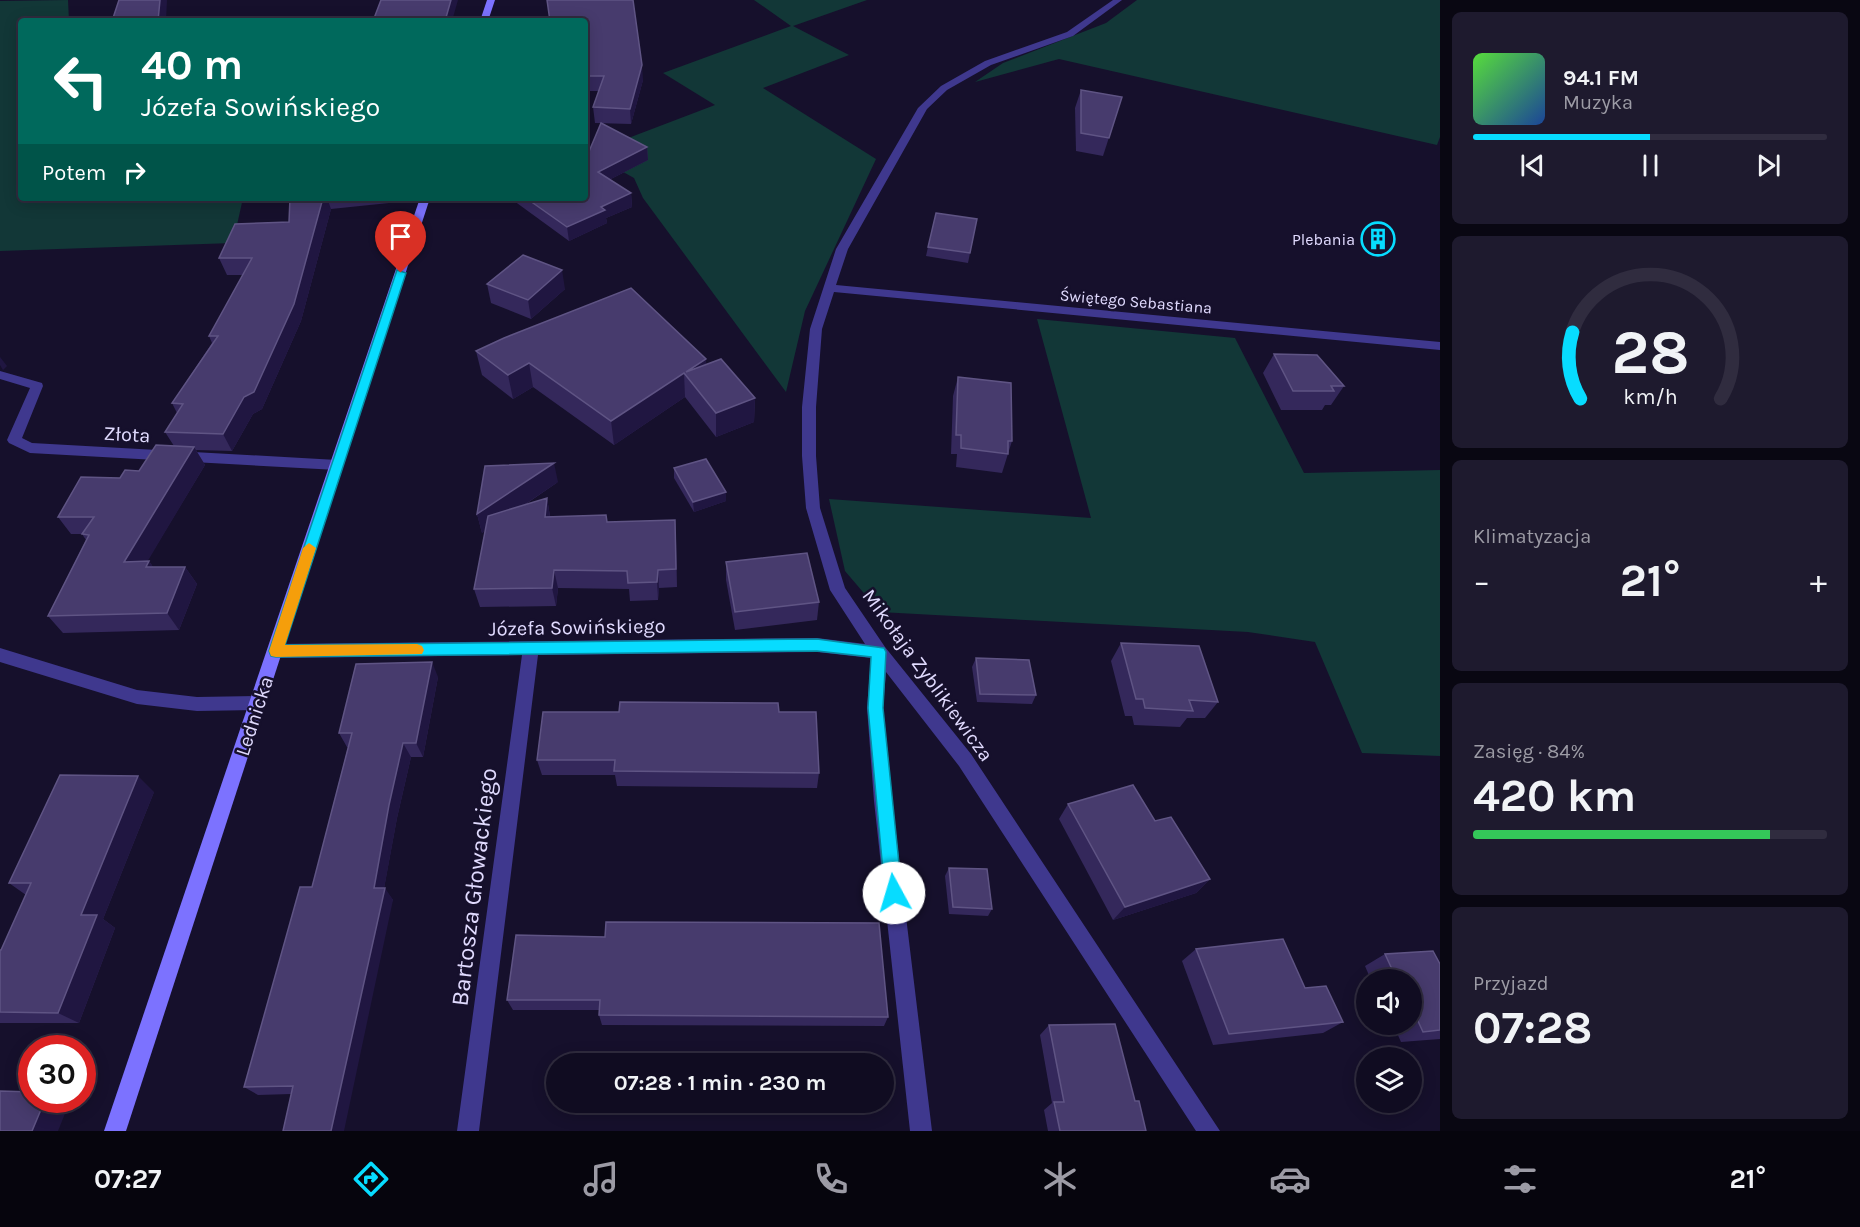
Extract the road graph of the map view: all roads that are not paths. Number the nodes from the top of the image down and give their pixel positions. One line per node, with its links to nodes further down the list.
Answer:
1 (491, 0): 3 (main road)
2 (1118, 0): 5 (street, Mikołaja Zyblikiewicza)
3 (485, 18)
4 (424, 201): 8 (main road, Lednicka)
5 (830, 288): 6 (street, Świętego Sebastiana); 11 (street, Mikołaja Zyblikiewicza)
6 (1440, 346)
7 (0, 375): 8 (street, Złota)
8 (337, 465): 10 (main road, Lednicka)
9 (531, 649): 10 (street, Józefa Sowińskiego); 11 (street, Józefa Sowińskiego); 15 (street, Bartosza Głowackiego)
10 (276, 651): 13 (main road, Lednicka)
11 (879, 652): 16 (street); 17 (street, Mikołaja Zyblikiewicza)
12 (0, 655): 13 (street)
13 (259, 703): 14 (main road, Lednicka)
14 (115, 1131)
15 (468, 1131)
16 (921, 1131)
17 (1209, 1131)

